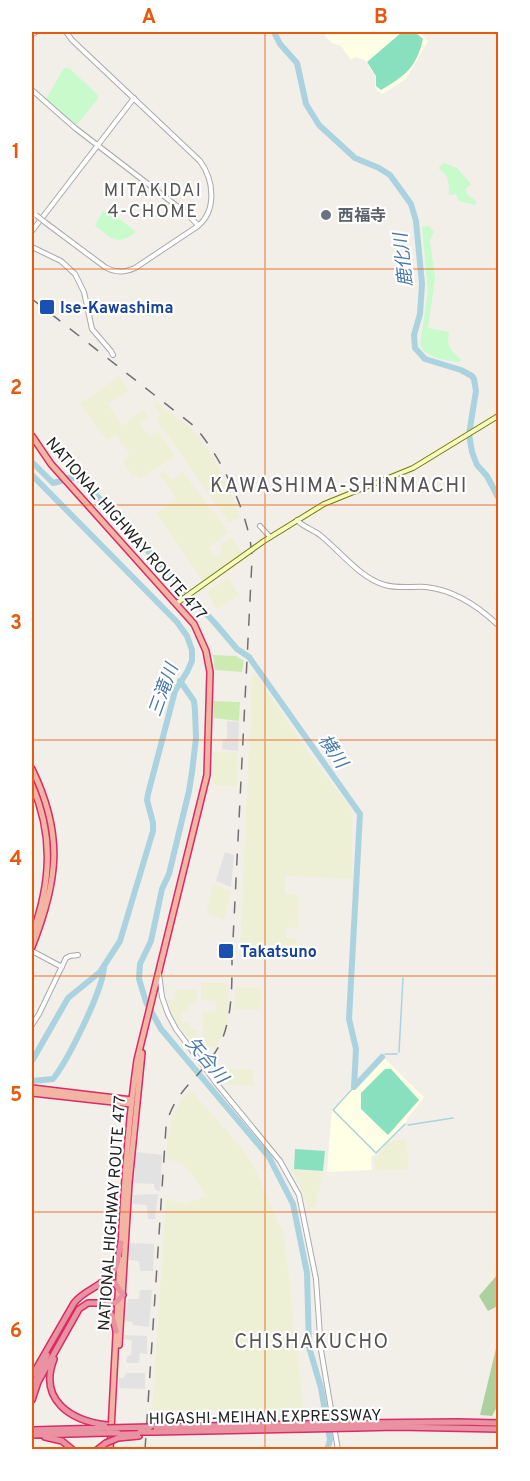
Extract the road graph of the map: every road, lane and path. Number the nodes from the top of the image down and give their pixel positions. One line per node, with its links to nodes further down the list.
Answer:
1 (36, 32): 3 (street)
2 (66, 32): 5 (street)
3 (32, 34)
4 (32, 90): 6 (street)
5 (134, 98): 6 (street); 8 (street)
6 (97, 145): 8 (street); 9 (street)
7 (34, 213): 8 (street, bridge)
8 (198, 226)
9 (32, 231)
10 (32, 247): 11 (street)
11 (113, 355)
12 (498, 416): 14 (main road)
13 (32, 436): 17 (highway, NATIONAL HIGHWAY ROUTE 477)
14 (296, 520): 16 (main road); 18 (street)
15 (260, 526): 16 (street)
16 (270, 537): 17 (main road, bridge)
17 (177, 603): 25 (highway, NATIONAL HIGHWAY ROUTE 477)
18 (498, 625)
19 (32, 769): 22 (highway)
20 (32, 785): 21 (highway)
21 (32, 934)
22 (32, 949): 24 (street)
23 (78, 955): 24 (street)
24 (62, 967): 26 (street)
25 (159, 969): 28 (highway, NATIONAL HIGHWAY ROUTE 477); 55 (street)
26 (32, 1025)
27 (32, 1089): 28 (highway)
28 (133, 1102): 29 (highway, NATIONAL HIGHWAY ROUTE 477); 32 (highway, NATIONAL HIGHWAY ROUTE 477)
29 (121, 1243): 30 (highway); 31 (highway, NATIONAL HIGHWAY ROUTE 477)
30 (101, 1283): 31 (highway); 36 (highway)
31 (118, 1287): 32 (highway); 33 (highway, NATIONAL HIGHWAY ROUTE 477)
32 (123, 1295): 33 (highway); 38 (highway, NATIONAL HIGHWAY ROUTE 477)
33 (117, 1301): 34 (highway); 35 (highway, NATIONAL HIGHWAY ROUTE 477)
34 (87, 1303): 35 (highway); 37 (highway)
35 (116, 1331): 38 (highway, NATIONAL HIGHWAY ROUTE 477)
36 (54, 1340): 39 (highway); 40 (highway)
37 (60, 1344): 41 (highway); 45 (highway)
38 (115, 1368): 54 (highway, NATIONAL HIGHWAY ROUTE 477)
39 (32, 1376)
40 (32, 1389)
41 (32, 1400)
42 (498, 1423): 44 (highway, HIGASHI-MEIHAN EXPRESSWAY)
43 (304, 1426): 44 (highway, HIGASHI-MEIHAN EXPRESSWAY, bridge); 48 (highway, HIGASHI-MEIHAN EXPRESSWAY); 48 (highway, HIGASHI-MEIHAN EXPRESSWAY)
44 (355, 1426): 46 (highway, HIGASHI-MEIHAN EXPRESSWAY)
45 (107, 1429): 47 (highway, HIGASHI-MEIHAN EXPRESSWAY); 49 (highway, HIGASHI-MEIHAN EXPRESSWAY, bridge); 50 (highway, HIGASHI-MEIHAN EXPRESSWAY); 51 (highway, HIGASHI-MEIHAN EXPRESSWAY, bridge)
46 (498, 1429)
47 (32, 1430)
48 (152, 1431): 49 (highway, HIGASHI-MEIHAN EXPRESSWAY, bridge)
49 (140, 1432): 51 (highway, HIGASHI-MEIHAN EXPRESSWAY)
50 (32, 1435): 52 (highway)
51 (118, 1436): 53 (highway, bridge)
52 (73, 1449)
53 (97, 1449)
54 (110, 1449)
55 (338, 1449)

